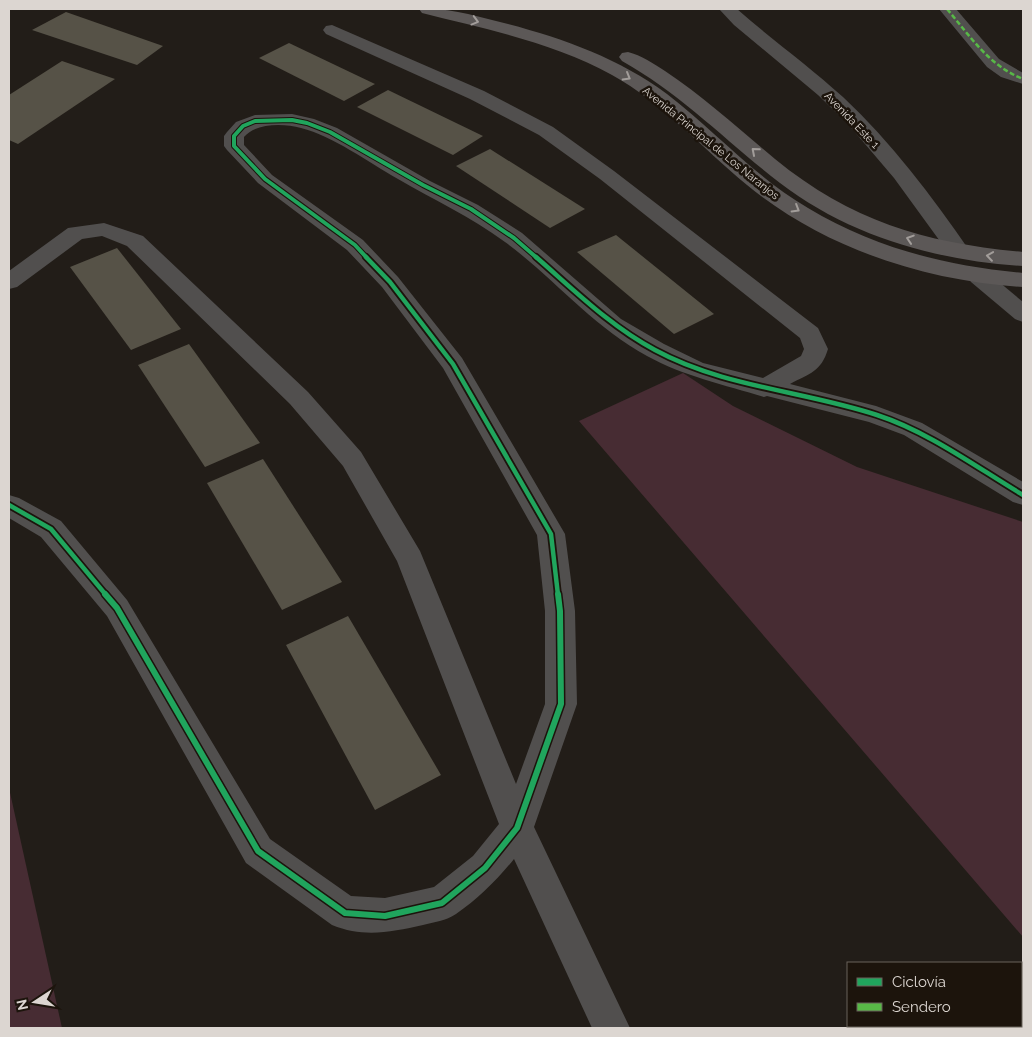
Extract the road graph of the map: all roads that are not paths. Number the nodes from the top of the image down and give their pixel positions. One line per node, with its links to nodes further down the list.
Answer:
1 (428, 9): 9 (main road, Avenida Principal de Los Naranjos, one-way to 9)
2 (484, 9): 7 (main road, Avenida Principal de Los Naranjos, one-way to 2)
3 (727, 9): 7 (street, Avenida Este 1)
4 (947, 9): 6 (street)
5 (332, 30): 13 (street)
6 (1023, 79)
7 (958, 250): 8 (main road, Avenida Principal de Los Naranjos, one-way to 7)
8 (1023, 258)
9 (979, 277): 10 (main road, Avenida Principal de Los Naranjos); 12 (street)
10 (1023, 280)
11 (9, 282): 16 (street)
12 (1023, 314)
13 (764, 388): 14 (street); 16 (street)
14 (1023, 494)
15 (9, 505): 16 (street)
16 (517, 828): 17 (street)
17 (611, 1028)

